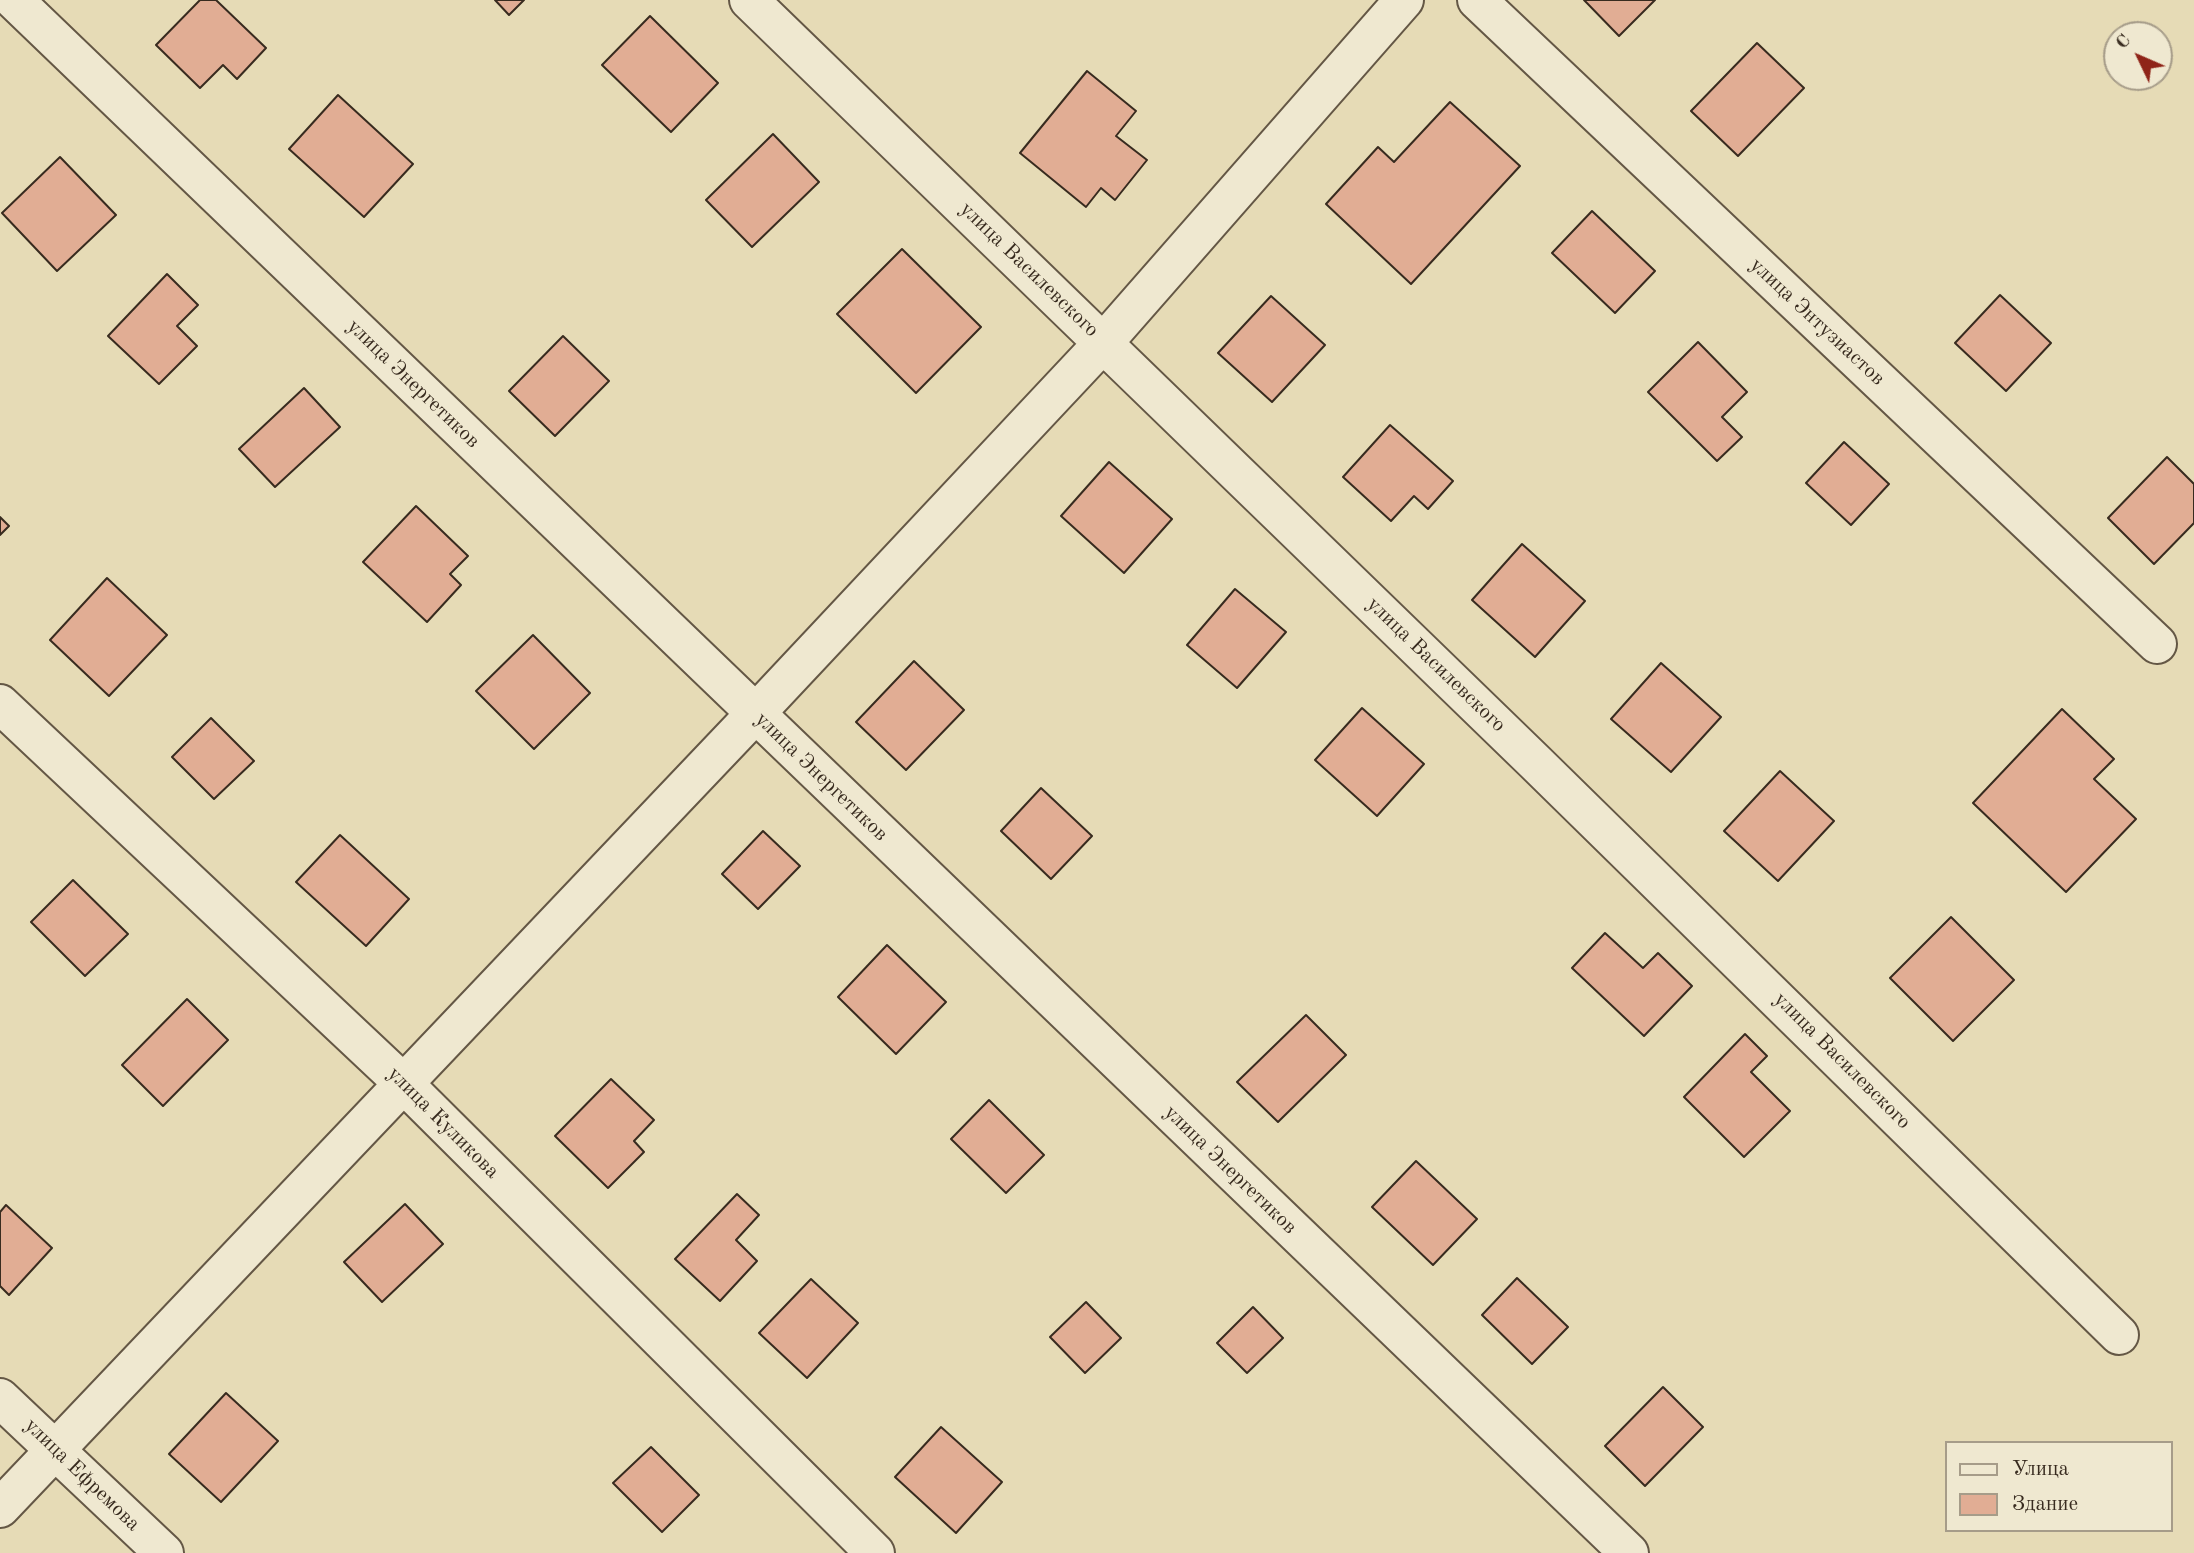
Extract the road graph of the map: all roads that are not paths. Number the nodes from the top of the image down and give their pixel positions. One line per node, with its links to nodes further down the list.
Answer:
1 (14, 0): 8 (street, улица Энергетиков)
2 (749, 0): 5 (street, улица Василевского)
3 (1404, 0): 5 (street)
4 (1478, 0): 6 (street, улица Энтузиастов)
5 (1104, 342): 8 (street); 10 (street, улица Василевского)
6 (2157, 645)
7 (0, 704): 9 (street, улица Куликова)
8 (755, 714): 9 (street); 16 (street, улица Энергетиков)
9 (404, 1084): 12 (street); 15 (street, улица Куликова)
10 (2119, 1335)
11 (0, 1398): 12 (street, улица Ефремова)
12 (55, 1448): 13 (street); 14 (street, улица Ефремова)
13 (0, 1508)
14 (164, 1553)
15 (875, 1553)
16 (1629, 1553)

